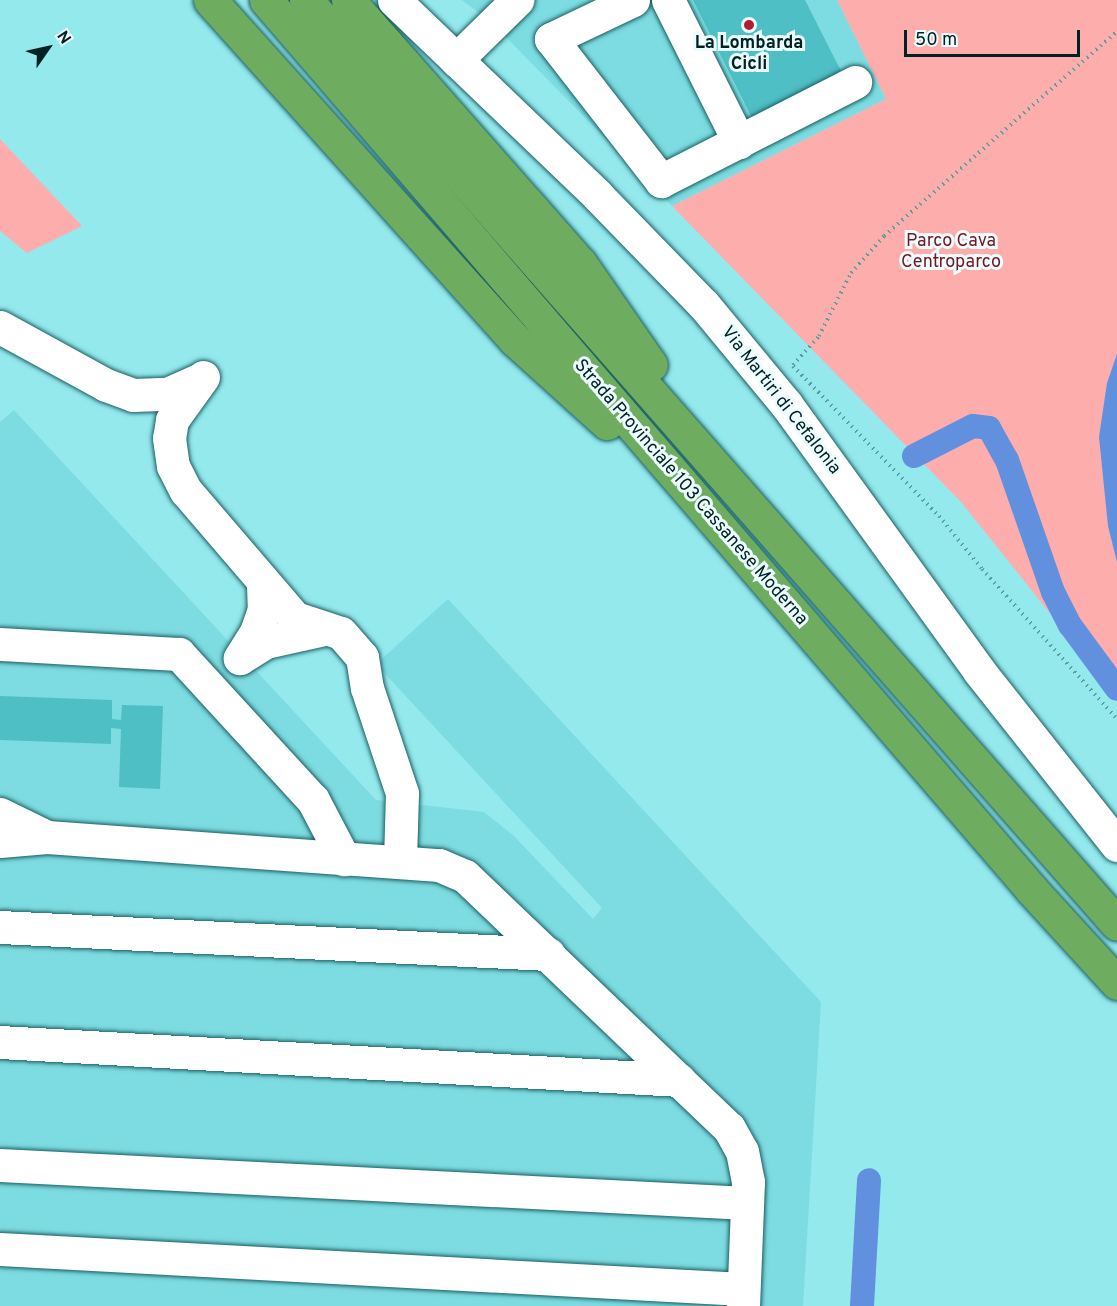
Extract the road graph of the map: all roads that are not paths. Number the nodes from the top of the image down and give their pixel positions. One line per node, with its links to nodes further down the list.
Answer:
1 (210, 0): 14 (highway)
2 (266, 0): 14 (highway, Strada Provinciale 103 Cassanese Moderna)
3 (306, 0): 13 (highway, Strada Provinciale 103 Cassanese Moderna)
4 (348, 0): 13 (highway)
5 (394, 0): 9 (street, Via Martiri di Cefalonia)
6 (517, 0): 9 (street)
7 (633, 0): 11 (street)
8 (668, 0): 11 (street)
9 (456, 60): 21 (street, Via Martiri di Cefalonia)
10 (855, 82): 11 (street)
11 (739, 141)
12 (0, 327): 15 (street)
13 (730, 480): 24 (highway, Strada Provinciale 103 Cassanese Moderna)
14 (700, 506): 27 (highway, Strada Provinciale 103 Cassanese Moderna)
15 (263, 585): 16 (street); 16 (street)
16 (324, 629): 23 (street)
17 (0, 644): 22 (street)
18 (0, 814): 19 (street)
19 (47, 837): 20 (street); 22 (street)
20 (0, 841)
21 (1117, 845)
22 (344, 858): 23 (street)
23 (400, 862): 26 (street)
24 (1117, 924)
25 (0, 927): 26 (street)
26 (548, 954): 29 (street)
27 (1117, 983)
28 (0, 1042): 29 (street)
29 (679, 1080): 31 (street)
30 (0, 1165): 31 (street)
31 (747, 1203): 33 (street)
32 (0, 1249): 33 (street)
33 (743, 1298)

